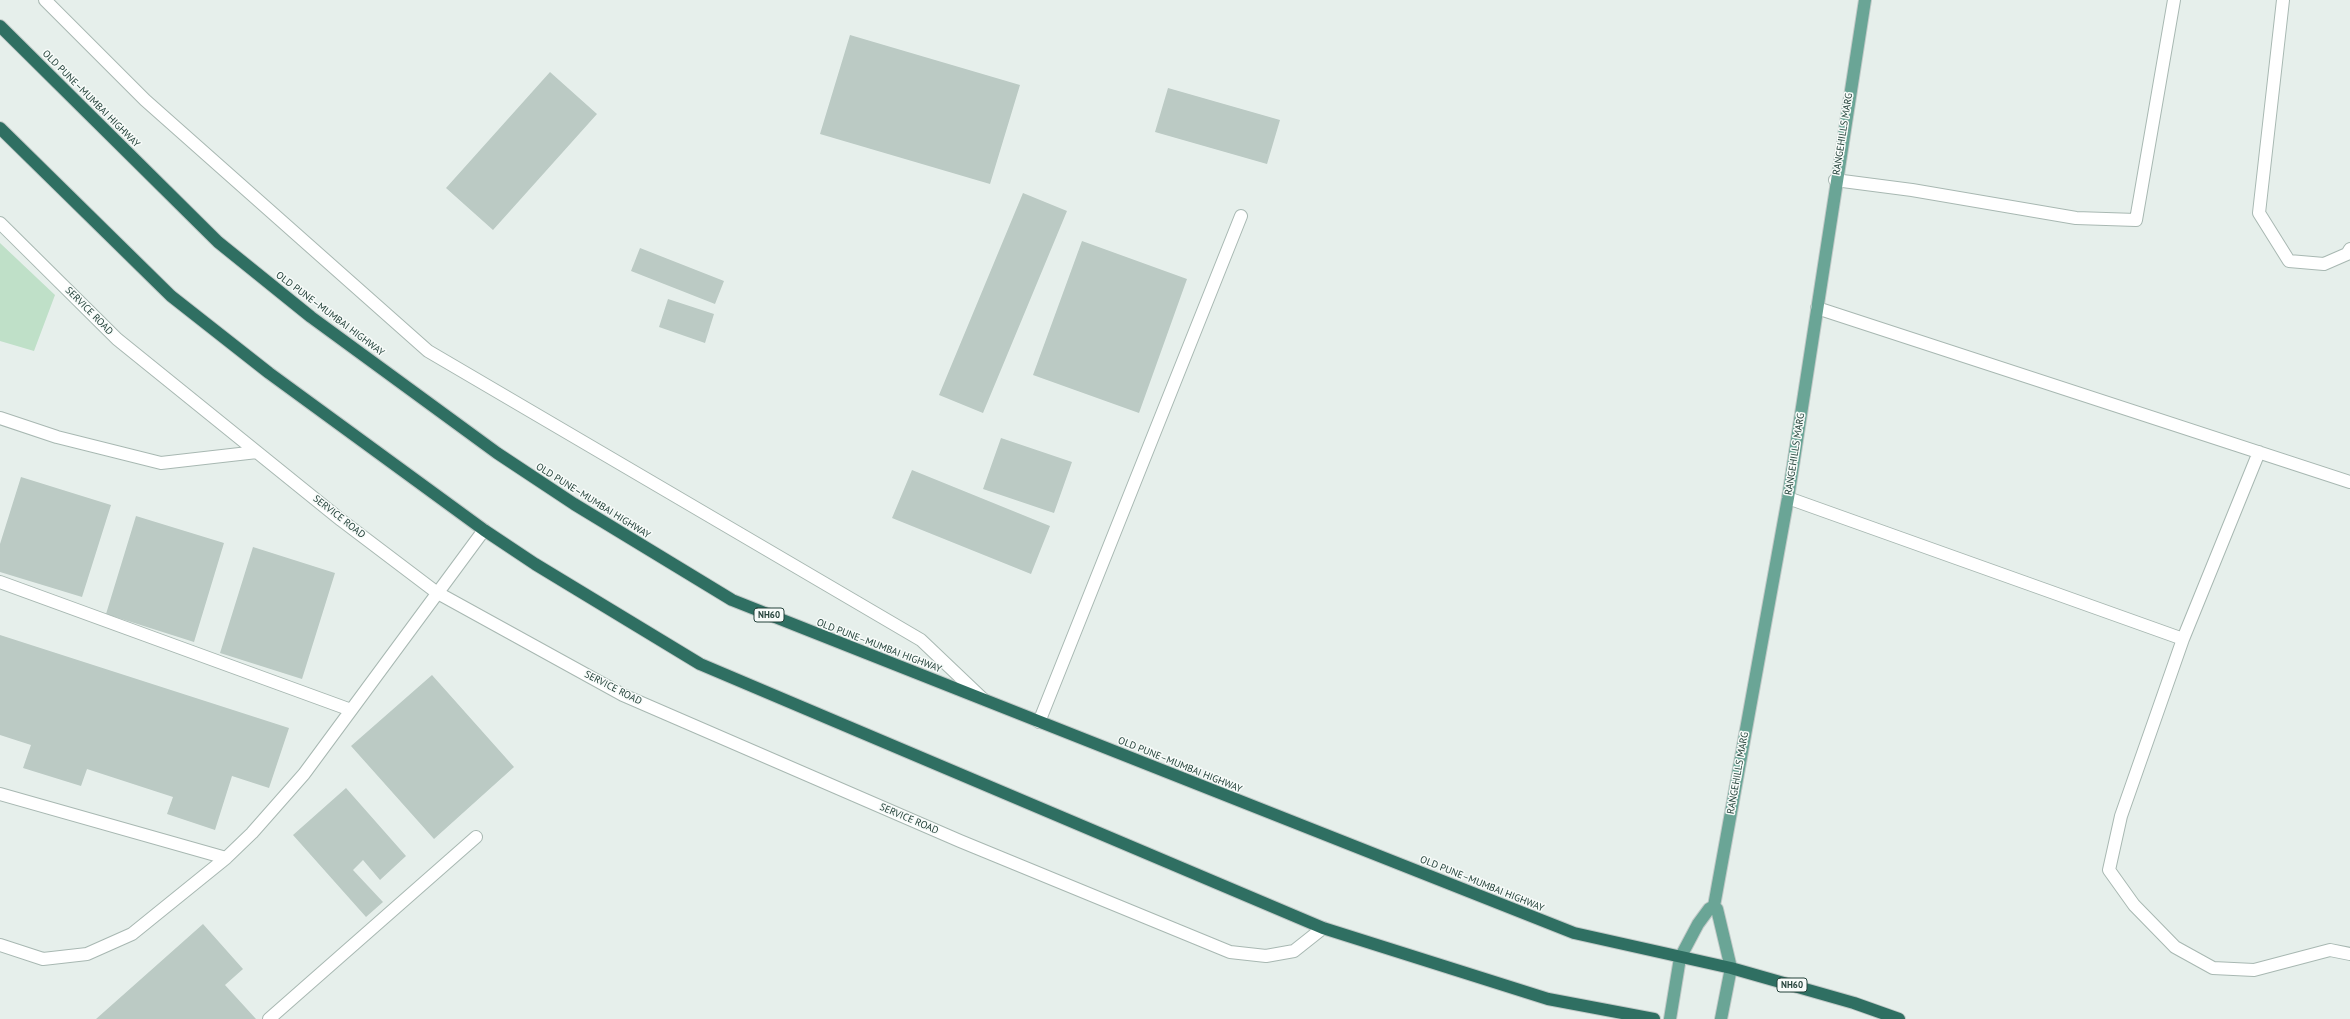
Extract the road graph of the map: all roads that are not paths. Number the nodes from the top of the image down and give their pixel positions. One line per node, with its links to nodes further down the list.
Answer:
1 (45, 0): 21 (street)
2 (1865, 0): 7 (main road, RANGEHILLS MARG)
3 (2174, 0): 7 (street)
4 (2282, 0): 10 (street)
5 (0, 26): 21 (highway, OLD PUNE–MUMBAI HIGHWAY / NH60)
6 (0, 128): 17 (highway)
7 (1836, 180): 11 (main road, RANGEHILLS MARG)
8 (1241, 216): 23 (street)
9 (0, 223): 13 (street, SERVICE ROAD)
10 (2349, 253)
11 (1817, 308): 14 (street); 16 (main road, RANGEHILLS MARG)
12 (0, 418): 13 (street)
13 (257, 452): 19 (street, SERVICE ROAD)
14 (2259, 452): 15 (street); 20 (street)
15 (2350, 482)
16 (1788, 498): 20 (street); 27 (main road, RANGEHILLS MARG)
17 (484, 530): 19 (street); 28 (highway)
18 (0, 582): 22 (street)
19 (436, 592): 22 (street); 28 (street, SERVICE ROAD)
20 (2184, 639): 30 (street)
21 (985, 701): 23 (highway, OLD PUNE–MUMBAI HIGHWAY / NH60)
22 (351, 710): 26 (street)
23 (1039, 722): 31 (highway, OLD PUNE–MUMBAI HIGHWAY / NH60)
24 (0, 794): 26 (street)
25 (476, 836): 33 (street)
26 (226, 858): 29 (street)
27 (1714, 906): 31 (main road); 32 (main road)
28 (1323, 928): 34 (highway)
29 (0, 945)
30 (2350, 954)
31 (1680, 958): 32 (highway, OLD PUNE–MUMBAI HIGHWAY / NH60); 35 (main road)
32 (1731, 968): 36 (main road); 37 (highway, OLD PUNE–MUMBAI HIGHWAY / NH60)
33 (269, 1019)
34 (1654, 1019)
35 (1670, 1019)
36 (1721, 1019)
37 (1899, 1019)

